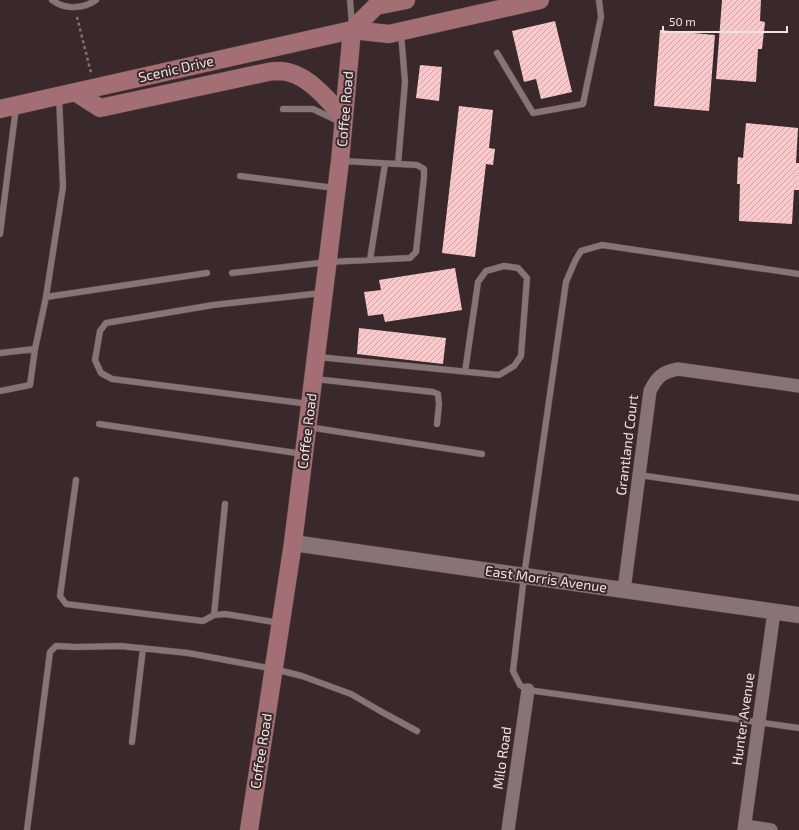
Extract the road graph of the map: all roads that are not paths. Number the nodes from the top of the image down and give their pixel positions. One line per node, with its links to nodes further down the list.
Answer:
1 (52, 0): 2 (lane)
2 (96, 0)
3 (350, 0): 7 (lane)
4 (406, 0): 7 (main road)
5 (540, 0): 8 (main road, Scenic Drive)
6 (599, 0): 9 (lane)
7 (352, 30): 8 (main road, Scenic Drive); 10 (main road, Scenic Drive); 13 (main road, Coffee Road)
8 (401, 31): 16 (lane)
9 (497, 54)
10 (67, 94): 11 (main road, Scenic Drive); 13 (main road); 26 (lane)
11 (8, 107): 19 (lane)
12 (283, 109): 13 (lane)
13 (344, 120): 14 (main road, Coffee Road)
14 (340, 161): 15 (lane); 18 (main road, Coffee Road)
15 (385, 164): 16 (lane); 20 (lane)
16 (398, 164): 20 (lane)
17 (240, 176): 18 (lane)
18 (337, 188): 21 (main road, Coffee Road)
19 (0, 234)
20 (370, 260): 21 (lane)
21 (328, 262): 23 (lane); 25 (main road, Coffee Road)
22 (207, 273): 26 (lane)
23 (232, 273)
24 (799, 274): 45 (lane)
25 (324, 293): 29 (main road, Coffee Road); 34 (lane)
26 (46, 297): 27 (lane)
27 (35, 349): 28 (lane); 33 (lane)
28 (0, 353)
29 (316, 357): 30 (lane); 31 (main road, Coffee Road)
30 (465, 372): 30 (lane)
31 (313, 379): 34 (main road, Coffee Road); 36 (lane)
32 (799, 386): 40 (street, Grantland Court)
33 (0, 391)
34 (310, 404): 37 (main road, Coffee Road)
35 (99, 424): 38 (lane)
36 (437, 424)
37 (308, 426): 38 (main road, Coffee Road); 39 (lane)
38 (304, 454): 44 (main road, Coffee Road)
39 (482, 454)
40 (639, 475): 42 (lane); 46 (street, Grantland Court)
41 (76, 480): 48 (lane)
42 (799, 498)
43 (225, 504): 48 (lane)
44 (293, 543): 45 (street, East Morris Avenue); 50 (main road, Coffee Road)
45 (524, 576): 46 (street, East Morris Avenue); 53 (lane)
46 (624, 590): 47 (street, East Morris Avenue)
47 (774, 612): 49 (street, East Morris Avenue); 54 (street, Hunter Avenue)
48 (214, 615): 50 (lane)
49 (799, 615)
50 (282, 623): 52 (main road, Coffee Road)
51 (143, 648): 52 (lane); 57 (lane); 59 (lane)
52 (274, 669): 56 (lane); 60 (main road, Coffee Road)
53 (528, 690): 54 (lane); 61 (street, Milo Road)
54 (759, 722): 55 (lane); 58 (street, Hunter Avenue)
55 (799, 728)
56 (417, 731)
57 (132, 742)
58 (744, 828): 62 (street)
59 (27, 830)
60 (249, 830)
61 (508, 830)
62 (771, 830)

